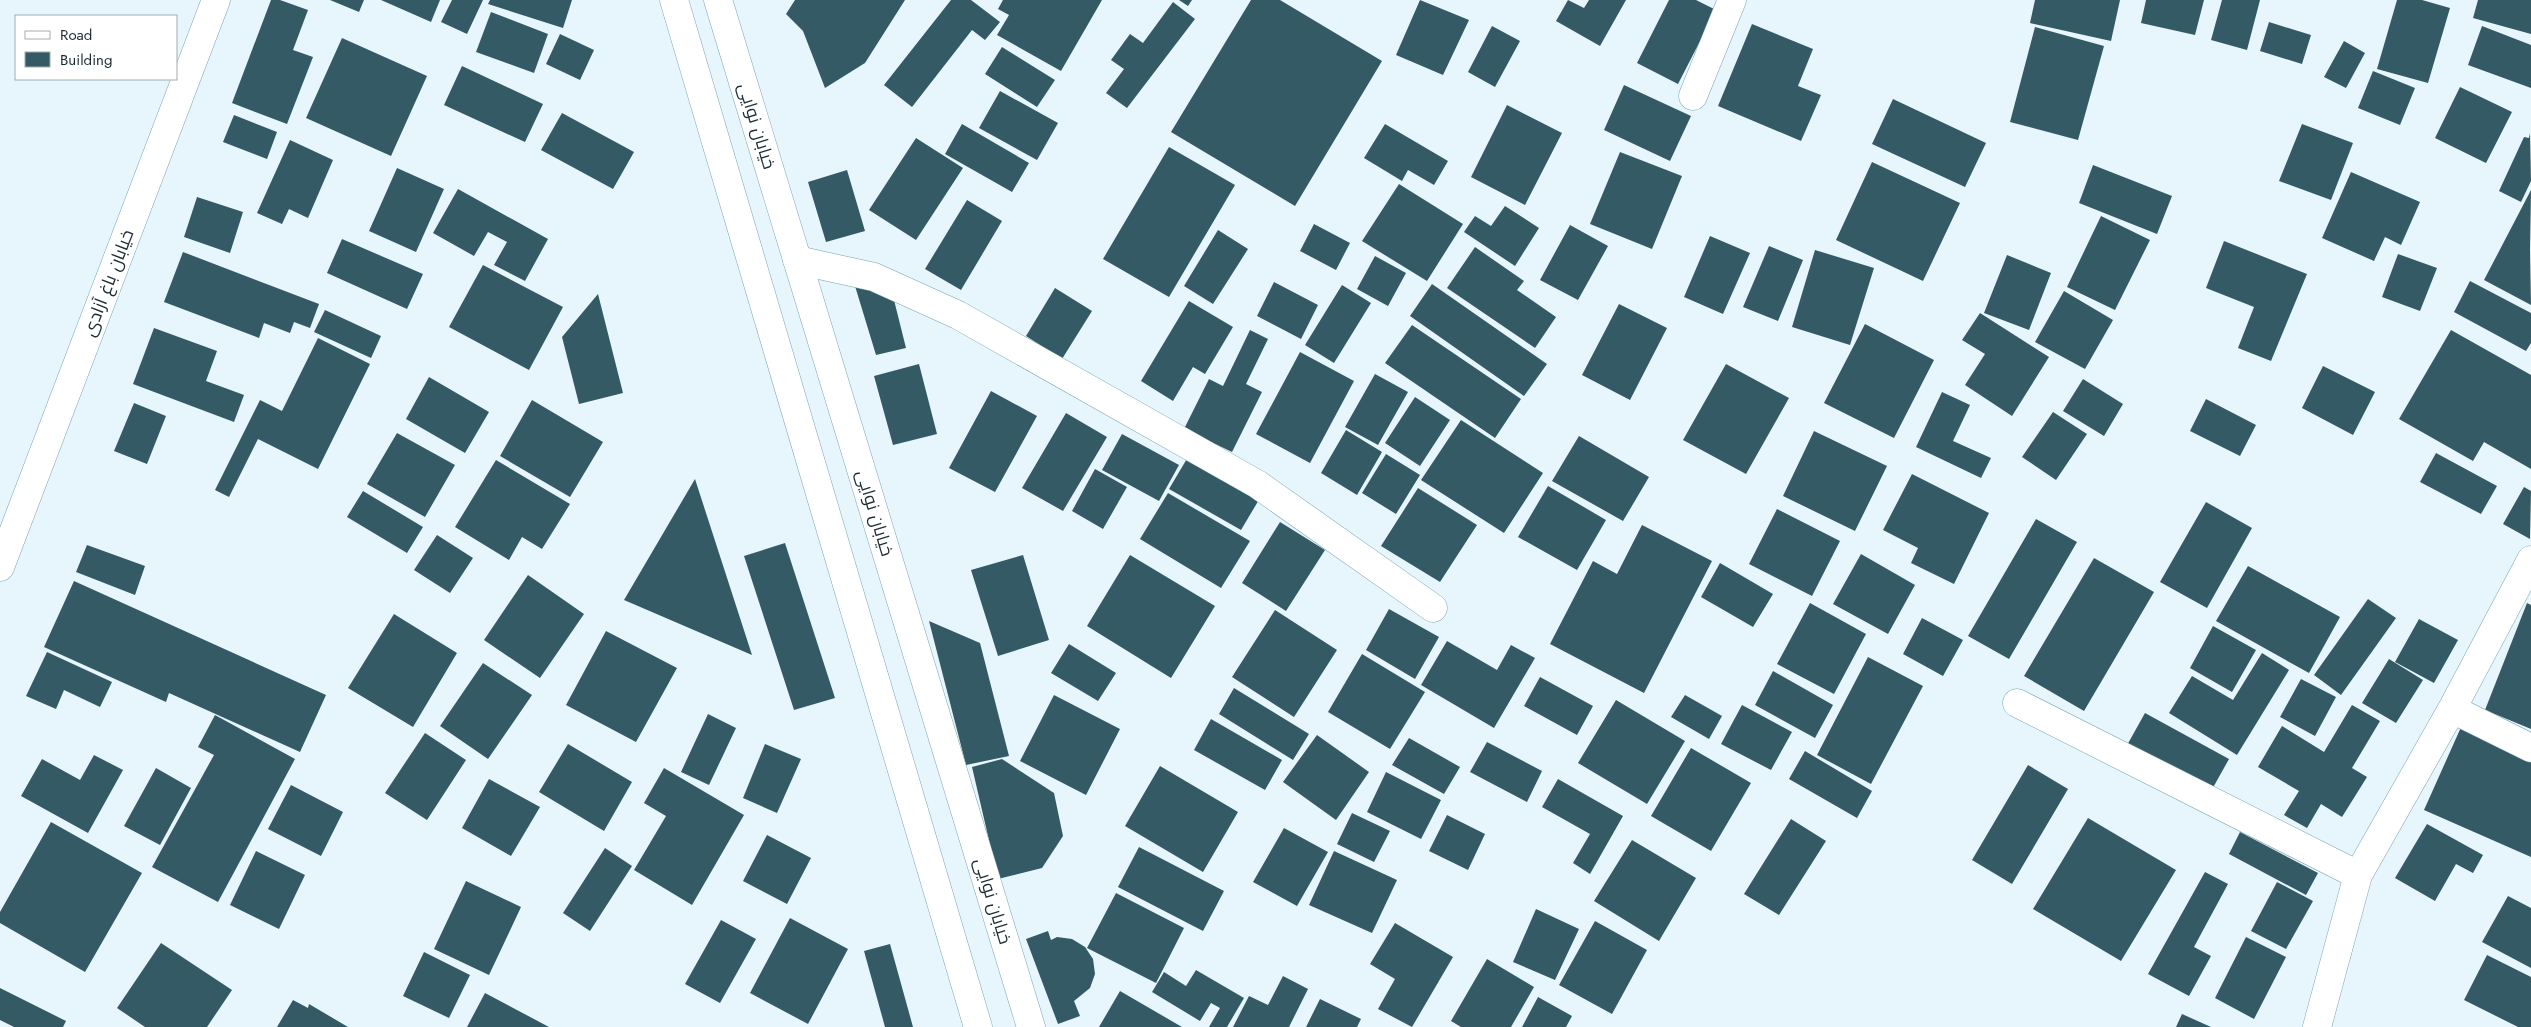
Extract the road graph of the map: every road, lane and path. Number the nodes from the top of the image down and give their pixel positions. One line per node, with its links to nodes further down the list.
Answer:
1 (216, 0): 8 (street, خیابان باغ آزادی)
2 (674, 0): 14 (street)
3 (718, 0): 6 (street, خیابان نوایی)
4 (1732, 0): 5 (street)
5 (1693, 96)
6 (797, 260): 9 (street); 15 (street, خیابان نوایی)
7 (2531, 560): 11 (street)
8 (0, 567)
9 (1432, 608)
10 (2017, 703): 13 (street)
11 (2452, 709): 12 (street); 13 (street)
12 (2531, 748)
13 (2358, 875): 16 (street)
14 (978, 1027)
15 (1031, 1027)
16 (2316, 1027)

